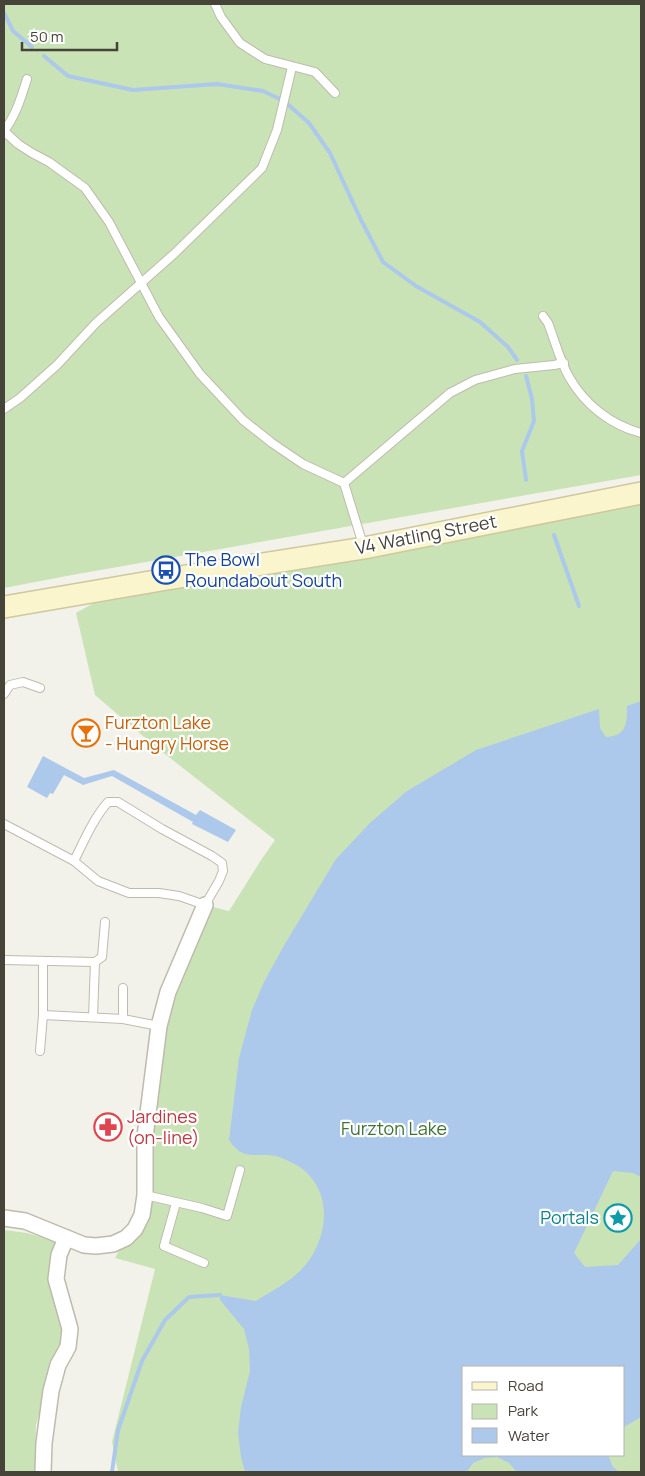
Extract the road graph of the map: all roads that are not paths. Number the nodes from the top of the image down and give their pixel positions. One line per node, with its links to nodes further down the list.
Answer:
1 (215, 4): 2 (lane)
2 (292, 67): 4 (lane); 6 (lane)
3 (27, 78): 5 (lane)
4 (336, 93)
5 (4, 131): 6 (lane)
6 (141, 283): 9 (lane); 11 (lane)
7 (543, 316): 8 (lane)
8 (564, 363): 10 (lane); 11 (lane)
9 (4, 409)
10 (641, 433)
11 (344, 483): 13 (lane)
12 (641, 494): 13 (street, V4 Watling Street)
13 (364, 548): 14 (street, V4 Watling Street)
14 (4, 607)
15 (40, 688): 16 (lane)
16 (4, 694)
17 (4, 824): 18 (lane)
18 (74, 861): 19 (lane); 19 (lane)
19 (205, 905): 28 (street)
20 (105, 922): 23 (lane)
21 (4, 960): 22 (lane)
22 (44, 962): 23 (lane); 25 (lane)
23 (94, 962): 26 (lane)
24 (123, 988): 27 (lane)
25 (43, 1015): 26 (lane); 29 (lane)
26 (94, 1017): 27 (lane)
27 (123, 1019): 28 (lane)
28 (159, 1026): 31 (street)
29 (40, 1051)
30 (240, 1170): 32 (lane)
31 (145, 1195): 32 (lane); 34 (street)
32 (176, 1202): 35 (lane)
33 (4, 1218): 34 (street)
34 (66, 1238): 36 (street)
35 (204, 1263)
36 (43, 1472)

